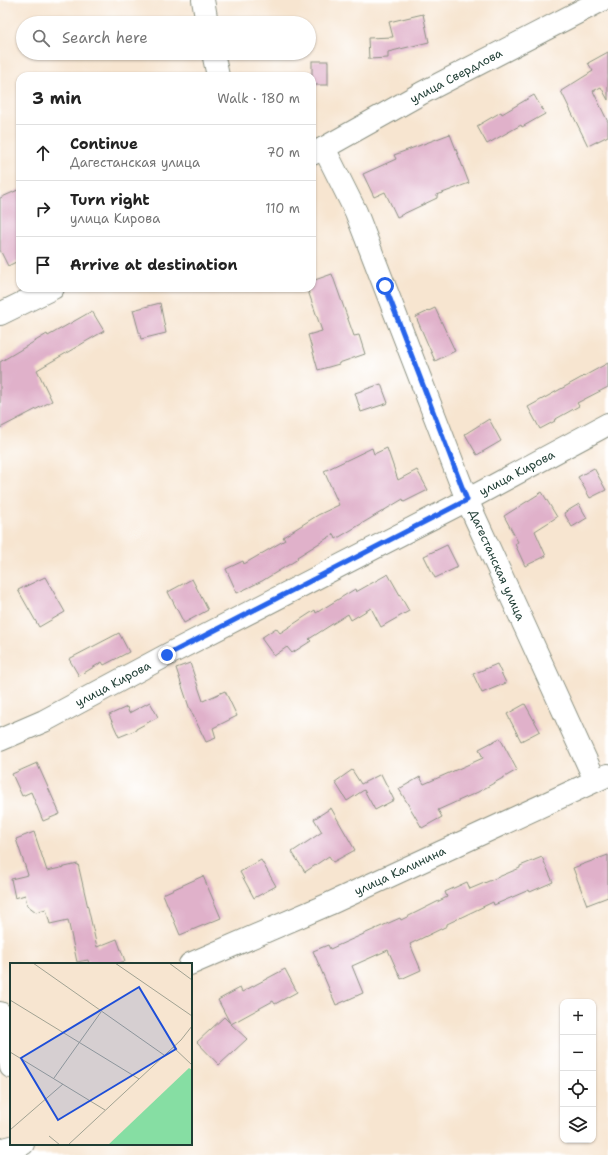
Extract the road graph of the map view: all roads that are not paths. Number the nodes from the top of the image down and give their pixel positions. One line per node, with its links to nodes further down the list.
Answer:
1 (203, 0): 3 (street)
2 (602, 0): 6 (street, улица Свердлова)
3 (206, 16)
4 (215, 60): 5 (street)
5 (217, 72)
6 (318, 151): 10 (street, Дагестанская улица)
7 (45, 292): 8 (street)
8 (0, 314)
9 (608, 424): 10 (street, улица Кирова)
10 (467, 500): 11 (street, улица Кирова); 12 (street, Дагестанская улица)
11 (0, 740)
12 (602, 777): 13 (street, улица Калинина)
13 (192, 963)
14 (0, 1013): 15 (street)
15 (9, 1045): 16 (street)
16 (10, 1056)
17 (19, 1145): 19 (street)
18 (26, 1145): 20 (street)
19 (0, 1150)
20 (29, 1155)

